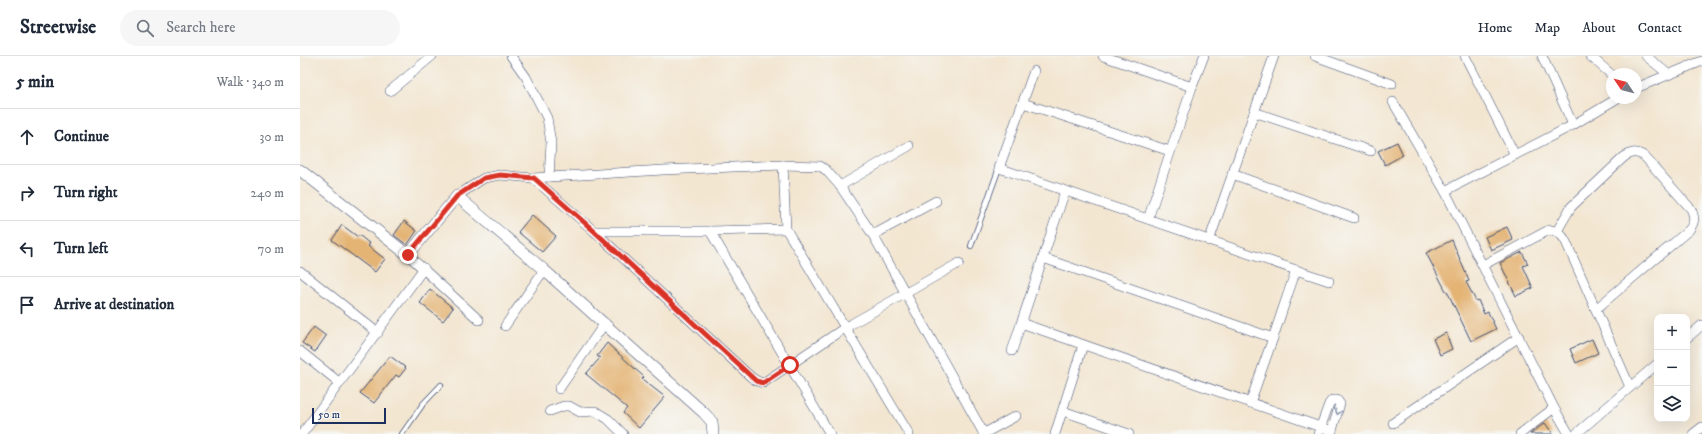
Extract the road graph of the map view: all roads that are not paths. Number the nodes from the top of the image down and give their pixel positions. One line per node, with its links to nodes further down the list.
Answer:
1 (432, 56): 18 (street)
2 (511, 56): 32 (street)
3 (1103, 56): 17 (street)
4 (1204, 56): 17 (street)
5 (1274, 56): 22 (street)
6 (1315, 56): 15 (street)
7 (1465, 56): 27 (street)
8 (1542, 56): 23 (street)
9 (1590, 56): 12 (street)
10 (1646, 56): 14 (street)
11 (1702, 61): 14 (street)
12 (1606, 70)
13 (1034, 71): 20 (street)
14 (1668, 74): 16 (street)
15 (1392, 84)
16 (1642, 85)
17 (1192, 87): 25 (street)
18 (390, 91)
19 (1393, 102): 36 (street)
20 (1023, 103): 25 (street); 29 (street)
21 (1608, 104): 23 (street)
22 (1254, 112): 26 (street); 31 (street)
23 (1573, 124): 27 (street)
24 (909, 146): 34 (street)
25 (1170, 151): 40 (street)
26 (1371, 151)
27 (1515, 155): 36 (street)
28 (783, 165): 32 (street); 34 (street); 41 (street)
29 (999, 168): 35 (street); 47 (lane)
30 (300, 170): 48 (street)
31 (1232, 174): 39 (street); 46 (street)
32 (549, 177): 33 (street)
33 (534, 178): 37 (street); 42 (street)
34 (840, 186): 45 (street)
35 (1066, 191): 40 (street); 49 (street)
36 (1445, 191): 51 (street)
37 (457, 196): 48 (street); 53 (street)
38 (936, 201): 45 (street)
39 (1354, 218)
40 (1148, 219): 46 (street)
41 (786, 229): 43 (street); 64 (street)
42 (594, 231): 43 (street); 72 (street)
43 (710, 231): 72 (street)
44 (1557, 231): 51 (street); 58 (street); 58 (street)
45 (873, 235): 57 (street)
46 (1209, 241): 54 (street)
47 (971, 246)
48 (408, 255): 52 (street)
49 (1043, 258): 61 (street); 68 (street)
50 (959, 263): 57 (street)
51 (1483, 265): 67 (street)
52 (424, 268): 59 (street); 65 (street)
53 (544, 270): 60 (street); 63 (street)
54 (1296, 270): 56 (street); 68 (street)
55 (300, 271): 65 (street)
56 (1329, 281)
57 (905, 294): 64 (street); 93 (street)
58 (1596, 309): 76 (street)
59 (479, 320)
60 (605, 323): 77 (street); 90 (street)
61 (1021, 323): 69 (street); 71 (street)
62 (1702, 325): 66 (street)
63 (505, 326)
64 (846, 327): 72 (street); 92 (street)
65 (378, 333): 74 (street)
66 (1690, 335)
67 (1519, 337): 79 (street); 83 (street)
68 (1274, 338): 78 (street)
69 (1083, 345): 78 (street); 81 (street)
70 (300, 351): 74 (street)
71 (1012, 351)
72 (790, 365): 91 (street)
73 (1654, 367): 76 (street)
74 (340, 383): 87 (street)
75 (441, 386): 88 (lane)
76 (1630, 387): 98 (street)
77 (559, 389)
78 (1250, 403): 85 (street)
79 (1554, 408): 96 (street); 97 (street)
80 (550, 411): 89 (street)
81 (1063, 411): 94 (street); 95 (street)
82 (1016, 416): 93 (street)
83 (1393, 423)
84 (1702, 427): 99 (street)
85 (1319, 431): 86 (street); 86 (street, one-way to 86)
86 (1331, 433)
87 (302, 434)
88 (402, 434)
89 (623, 434)
90 (713, 434)
91 (830, 434)
92 (909, 434)
93 (983, 434)
94 (1055, 434)
95 (1128, 434)
96 (1520, 434)
97 (1569, 434)
98 (1576, 434)
99 (1693, 434)

